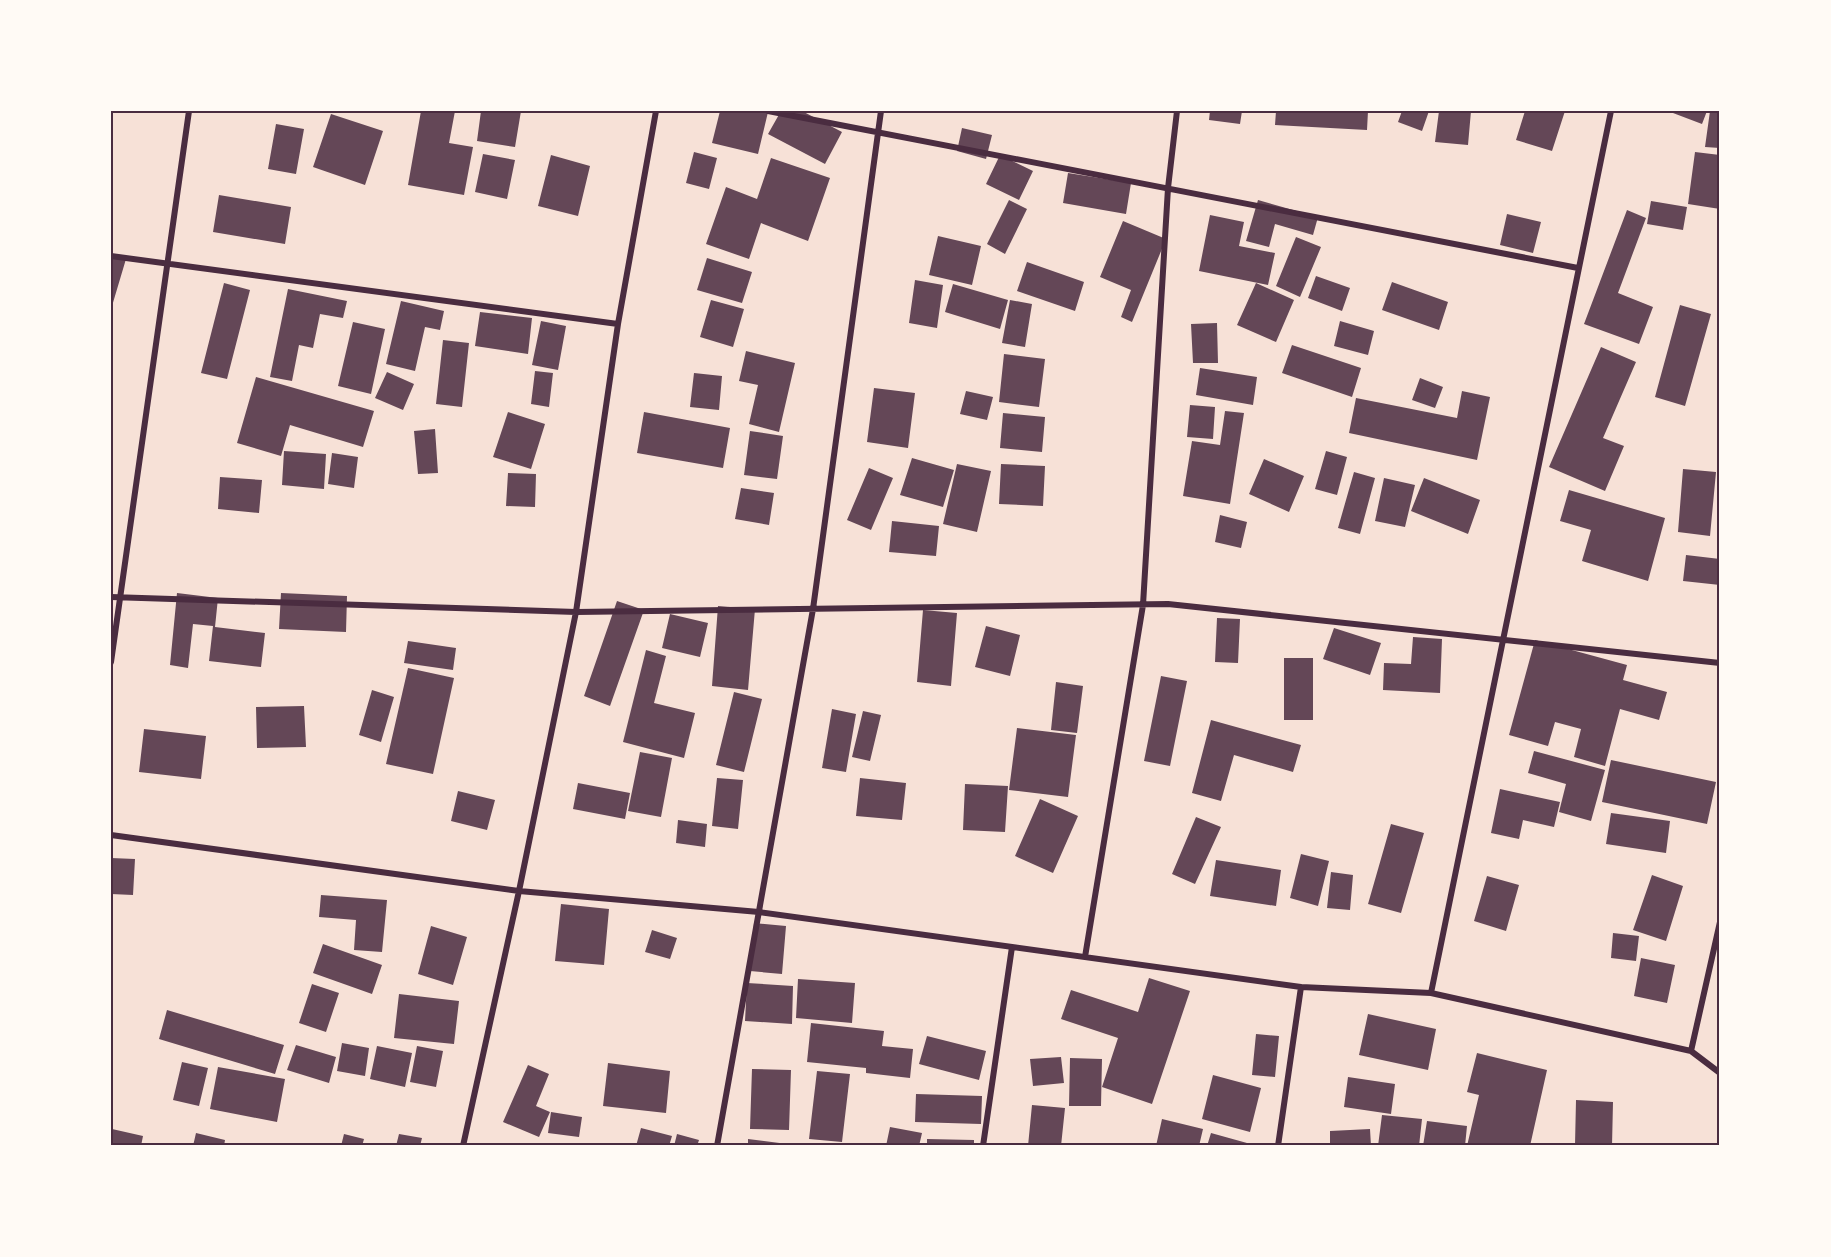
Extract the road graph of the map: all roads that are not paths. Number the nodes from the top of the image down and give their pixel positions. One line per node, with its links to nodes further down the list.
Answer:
1 (189, 111): 10 (street)
2 (656, 111): 12 (street)
3 (768, 111): 7 (street)
4 (881, 111): 7 (street)
5 (1177, 111): 8 (street)
6 (1611, 111): 11 (street)
7 (878, 132): 8 (street); 16 (street)
8 (1168, 188): 11 (street); 15 (street)
9 (111, 256): 10 (street)
10 (168, 264): 12 (street); 14 (street)
11 (1578, 268): 18 (street)
12 (618, 324): 17 (street)
13 (111, 597): 14 (street)
14 (122, 597): 17 (street); 19 (street)
15 (1143, 605): 16 (street); 18 (street); 26 (street)
16 (813, 609): 17 (street); 23 (street)
17 (576, 612): 22 (street)
18 (1501, 640): 20 (street); 28 (street)
19 (111, 662)
20 (1720, 663)
21 (111, 834): 22 (street)
22 (519, 891): 23 (street); 31 (street)
23 (759, 912): 25 (street); 32 (street)
24 (1720, 922): 29 (street)
25 (1012, 947): 26 (street); 33 (street)
26 (1084, 957): 27 (street)
27 (1301, 987): 28 (street); 34 (street)
28 (1431, 993): 29 (street)
29 (1691, 1051): 30 (street)
30 (1720, 1073)
31 (463, 1146)
32 (717, 1146)
33 (983, 1146)
34 (1278, 1146)

